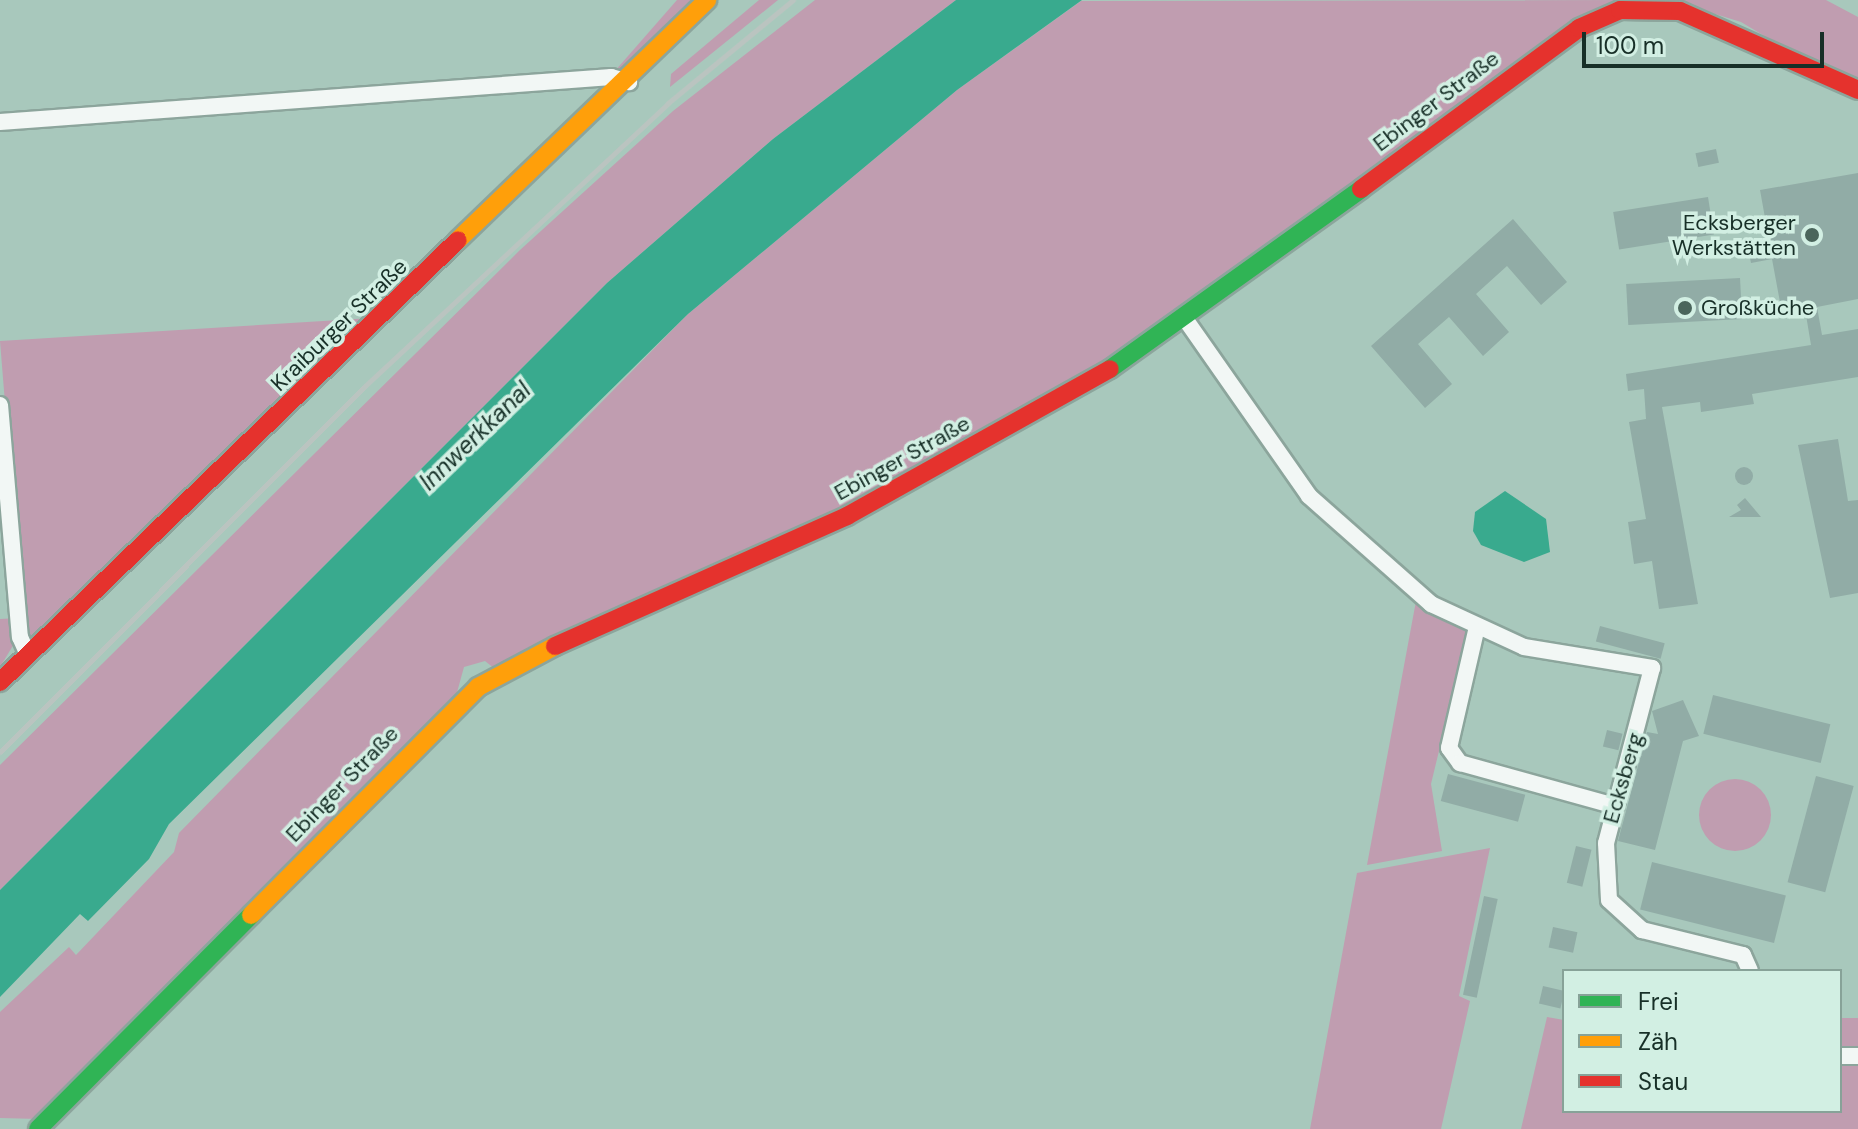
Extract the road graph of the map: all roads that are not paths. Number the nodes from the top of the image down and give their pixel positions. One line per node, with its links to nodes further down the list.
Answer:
1 (707, 0): 2 (street, Kraiburger Straße)
2 (629, 82): 4 (street); 8 (street, Kraiburger Straße)
3 (1858, 90): 5 (street, Ebinger Straße)
4 (0, 122)
5 (1188, 323): 7 (street); 12 (street, Ebinger Straße)
6 (0, 405): 8 (street)
7 (1476, 631): 10 (street); 10 (street, Ecksberg)
8 (28, 655): 9 (street, Kraiburger Straße)
9 (0, 682)
10 (1615, 806): 11 (street, Ecksberg)
11 (1749, 969)
12 (38, 1129)

